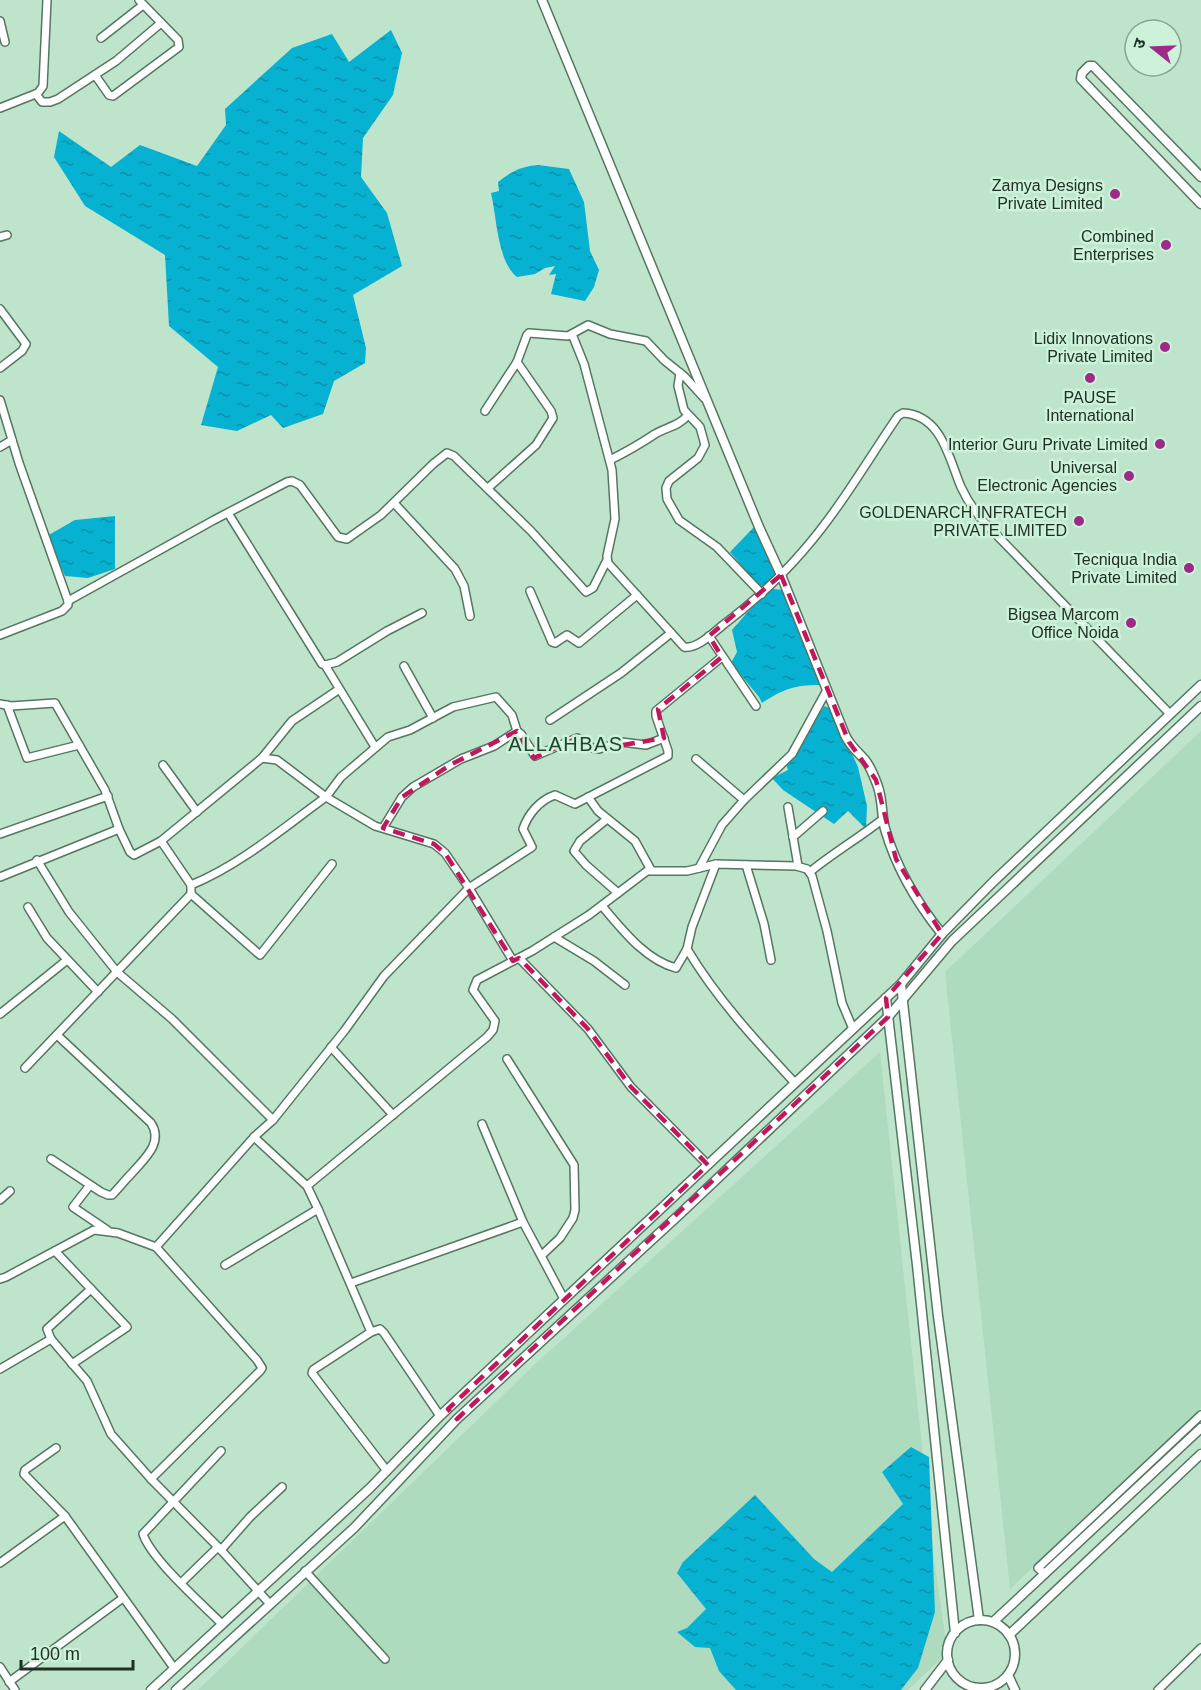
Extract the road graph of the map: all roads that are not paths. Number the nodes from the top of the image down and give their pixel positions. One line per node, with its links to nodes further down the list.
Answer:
1 (47, 0): 9 (street)
2 (542, 0): 19 (street)
3 (141, 2): 5 (street); 6 (street)
4 (0, 21): 7 (street)
5 (161, 24): 8 (street); 8 (street)
6 (101, 38)
7 (5, 42)
8 (95, 75): 9 (street)
9 (36, 94): 10 (street)
10 (0, 108)
11 (1201, 177): 12 (street)
12 (1201, 204)
13 (0, 309): 16 (street)
14 (572, 334): 15 (street); 17 (street); 24 (street)
15 (517, 362): 20 (street); 25 (street)
16 (0, 368)
17 (680, 373): 19 (street); 21 (street)
18 (0, 400): 22 (street)
19 (709, 404): 29 (street)
20 (485, 411)
21 (688, 415): 24 (street); 31 (street)
22 (12, 440): 23 (street); 33 (street)
23 (0, 447)
24 (610, 460): 28 (street)
25 (488, 488): 26 (street); 28 (street)
26 (394, 503): 27 (street); 35 (street)
27 (228, 513): 33 (street); 40 (street)
28 (607, 560): 32 (street)
29 (781, 574): 31 (street); 44 (street); 48 (street)
30 (530, 591): 32 (street)
31 (762, 594): 38 (street)
32 (637, 595): 36 (street)
33 (68, 601): 37 (street)
34 (423, 613): 40 (street)
35 (470, 616)
36 (671, 633): 38 (street); 50 (street)
37 (0, 635)
38 (709, 636): 39 (street)
39 (722, 657): 46 (street); 52 (street)
40 (325, 665): 43 (street)
41 (404, 666): 49 (street)
42 (1201, 685): 48 (street)
43 (338, 690): 54 (street); 55 (street)
44 (827, 690): 61 (street); 66 (street)
45 (4, 704): 53 (street); 53 (street)
46 (756, 706)
47 (1201, 706): 98 (street)
48 (1170, 714): 87 (street)
49 (433, 718): 51 (street); 54 (street)
50 (550, 720)
51 (517, 731): 52 (street); 67 (street)
52 (664, 738): 60 (street)
53 (79, 745): 58 (street)
54 (375, 747): 59 (street)
55 (262, 758): 59 (street); 64 (street)
56 (696, 759): 61 (street)
57 (163, 765): 64 (street)
58 (108, 796): 68 (street); 69 (street)
59 (326, 797): 67 (street); 81 (street)
60 (588, 797): 65 (street); 82 (street)
61 (744, 800): 77 (street)
62 (788, 807): 70 (street)
63 (823, 810): 70 (street)
64 (197, 812): 71 (street)
65 (607, 819): 78 (street); 83 (street)
66 (883, 819): 79 (street); 87 (street)
67 (383, 828): 82 (street)
68 (119, 829): 71 (street); 72 (street)
69 (0, 834)
70 (793, 837): 76 (street)
71 (161, 841): 81 (street)
72 (37, 860): 80 (street); 93 (street)
73 (333, 864): 84 (street)
74 (716, 864): 75 (street); 77 (street); 89 (street)
75 (746, 865): 76 (street); 92 (street)
76 (798, 866): 79 (street)
77 (699, 868): 78 (street)
78 (651, 870): 83 (street)
79 (810, 872): 101 (street)
80 (0, 877)
81 (191, 885): 84 (street)
82 (469, 888): 91 (street); 103 (street)
83 (618, 893): 85 (street)
84 (191, 894): 93 (street)
85 (602, 906): 88 (street); 89 (street)
86 (28, 907): 90 (street)
87 (942, 934): 94 (street)
88 (554, 937): 91 (street); 95 (street)
89 (687, 949): 106 (street)
90 (68, 960): 96 (street); 99 (street)
91 (516, 960): 107 (street); 112 (street)
92 (771, 960)
93 (117, 972): 96 (street); 108 (street)
94 (901, 984): 97 (street); 98 (street)
95 (625, 985)
96 (98, 992): 102 (street)
97 (886, 998): 100 (street); 101 (street)
98 (902, 1002): 100 (street); 153 (street)
99 (0, 1014)
100 (888, 1017): 135 (street); 156 (street)
101 (854, 1029): 106 (street)
102 (57, 1035): 105 (street); 113 (street)
103 (331, 1047): 107 (street); 108 (street)
104 (507, 1059): 122 (street)
105 (25, 1068)
106 (795, 1083): 112 (street)
107 (393, 1115): 114 (street)
108 (273, 1120): 110 (street)
109 (482, 1124): 118 (street)
110 (254, 1137): 114 (street); 120 (street)
111 (51, 1159): 113 (street)
112 (708, 1165): 127 (street)
113 (90, 1185): 119 (street)
114 (307, 1186): 117 (street)
115 (10, 1191): 116 (street)
116 (0, 1200)
117 (318, 1209): 123 (street); 125 (street)
118 (523, 1222): 122 (street); 125 (street)
119 (107, 1231): 120 (street); 121 (street)
120 (156, 1247): 141 (street)
121 (55, 1251): 124 (street); 126 (street)
122 (542, 1255): 127 (street)
123 (225, 1265)
124 (0, 1279)
125 (351, 1283): 128 (street)
126 (91, 1289): 129 (street); 130 (street)
127 (564, 1299): 132 (street)
128 (371, 1332): 134 (street); 140 (street)
129 (51, 1339): 130 (street); 131 (street)
130 (72, 1364): 141 (street)
131 (0, 1369)
132 (448, 1409): 134 (street); 135 (street)
133 (1201, 1414): 148 (street)
134 (440, 1416): 140 (street)
135 (457, 1419): 147 (street)
136 (1201, 1428): 148 (street)
137 (56, 1448): 144 (street)
138 (221, 1451): 143 (street)
139 (1201, 1454): 157 (street)
140 (387, 1471): 150 (street)
141 (151, 1479): 143 (street)
142 (282, 1487): 145 (street)
143 (173, 1501): 145 (street); 149 (street)
144 (65, 1516): 146 (street); 151 (street)
145 (220, 1548): 149 (street); 150 (street)
146 (0, 1563)
147 (305, 1571): 152 (street); 159 (street)
148 (1045, 1574): 154 (street)
149 (181, 1583): 155 (street)
150 (258, 1590): 152 (street); 155 (street)
151 (123, 1598): 162 (street); 164 (street)
152 (270, 1603): 169 (street)
153 (979, 1620): 154 (street); 156 (street)
154 (993, 1622): 157 (street)
155 (222, 1624): 162 (street)
156 (955, 1633): 160 (street)
157 (1009, 1635): 163 (street)
158 (1201, 1648): 172 (street)
159 (385, 1659)
160 (948, 1660): 165 (street); 170 (street)
161 (0, 1667): 164 (street)
162 (174, 1668): 168 (street)
163 (1008, 1675): 166 (street); 171 (street)
164 (9, 1682): 167 (street)
165 (966, 1688): 166 (street)
166 (984, 1689)
167 (15, 1690)
168 (150, 1690)
169 (176, 1690)
170 (925, 1690)
171 (1016, 1690)
172 (1158, 1690)

